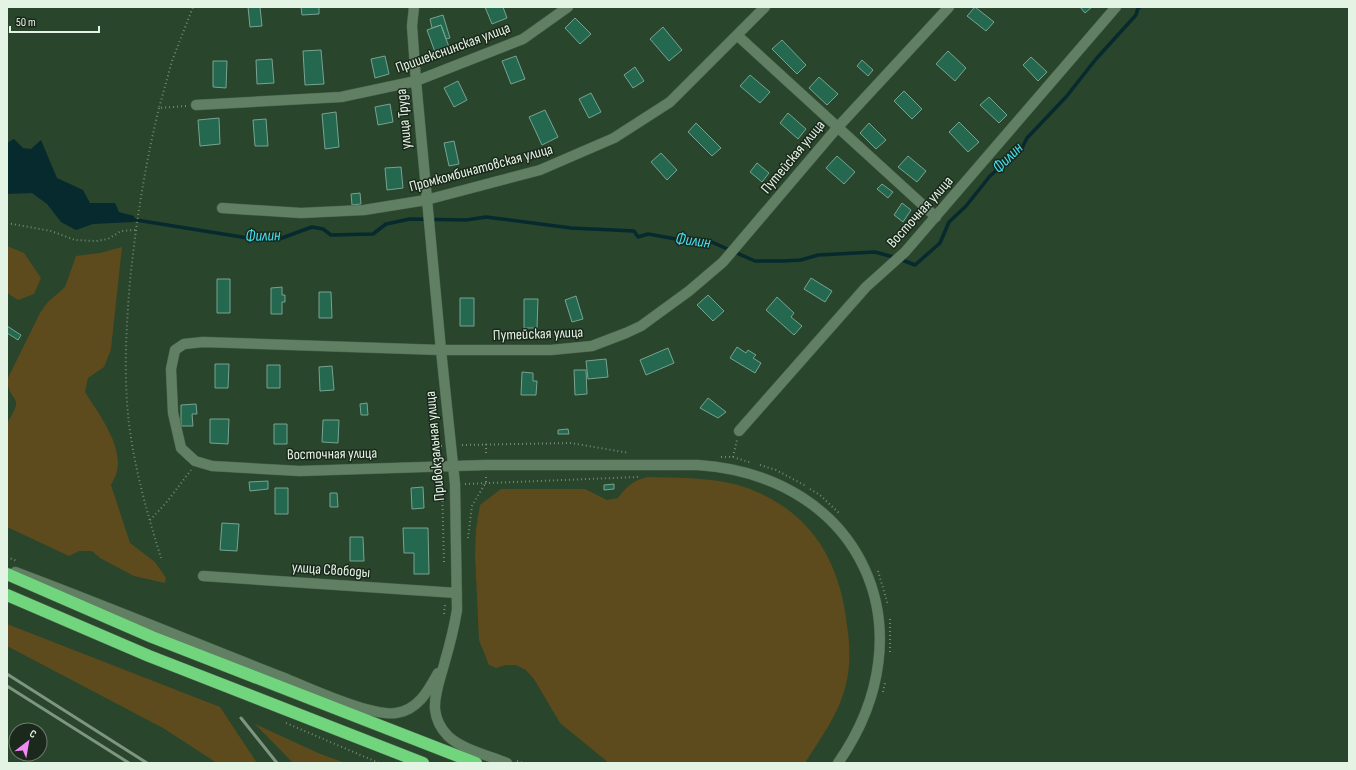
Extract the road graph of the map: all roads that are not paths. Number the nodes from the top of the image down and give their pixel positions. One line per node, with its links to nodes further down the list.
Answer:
1 (414, 7): 7 (street, улица Труда)
2 (568, 7): 7 (street, Пришекснинская улица)
3 (765, 7): 6 (street, Промкомбинатовская улица)
4 (949, 7): 9 (street, Путейская улица)
5 (1116, 7): 12 (street, Восточная улица)
6 (738, 36): 9 (street); 10 (street, Промкомбинатовская улица)
7 (416, 81): 8 (street, Пришекснинская улица); 10 (street, улица Труда)
8 (196, 105)
9 (837, 128): 12 (street); 14 (street, Путейская улица)
10 (426, 200): 11 (street, Промкомбинатовская улица); 13 (street, улица Труда)
11 (222, 208)
12 (936, 217): 15 (street, Восточная улица)
13 (430, 229): 14 (street, Привокзальная улица)
14 (441, 350): 16 (street, Путейская улица); 17 (street, Привокзальная улица)
15 (739, 431)
16 (195, 461): 17 (street, Восточная улица)
17 (454, 466): 21 (street, Привокзальная улица); 28 (street, Восточная улица)
18 (7, 569): 23 (street)
19 (7, 574): 27 (highway)
20 (203, 576): 21 (street, улица Свободы)
21 (457, 593): 23 (street, Привокзальная улица)
22 (7, 595): 24 (highway)
23 (445, 660): 25 (street)
24 (405, 760): 26 (highway)
25 (511, 762)
26 (423, 763)
27 (476, 763)
28 (838, 763)

